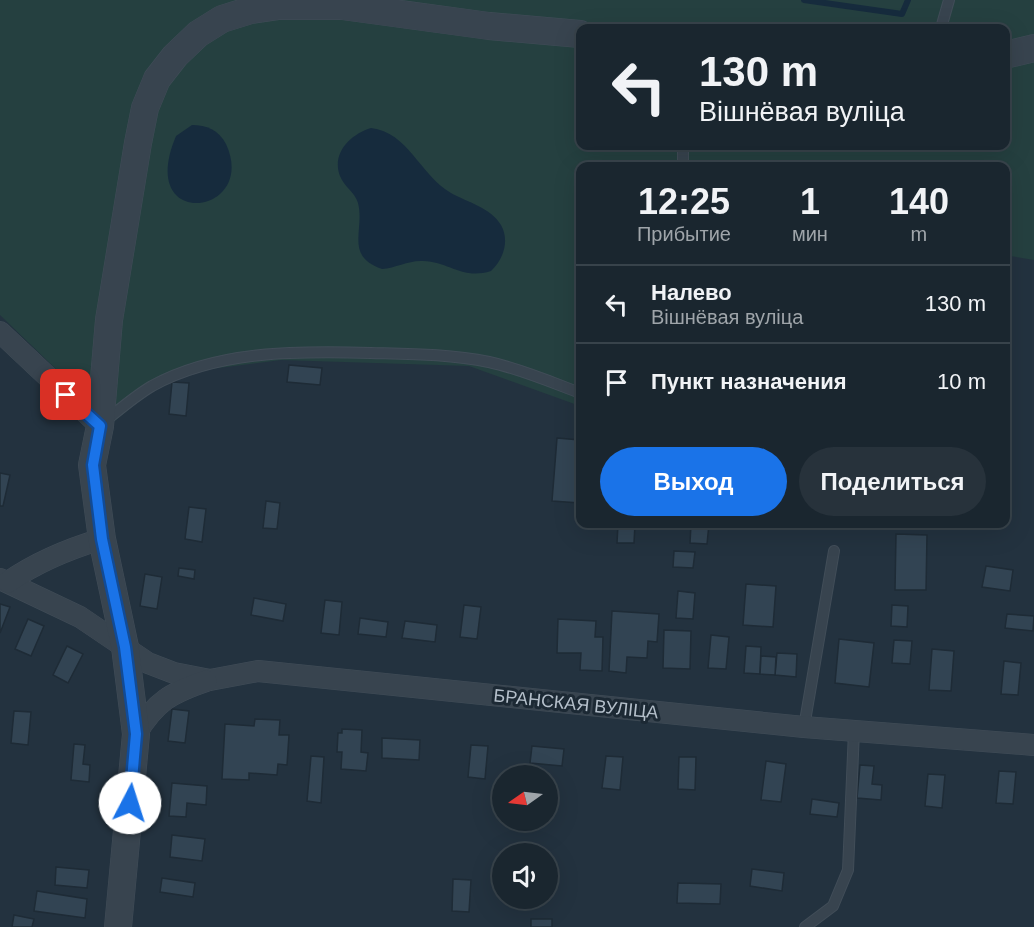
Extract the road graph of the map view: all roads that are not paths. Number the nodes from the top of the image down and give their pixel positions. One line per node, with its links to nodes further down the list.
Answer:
1 (949, 0): 2 (lane)
2 (942, 24)
3 (576, 34): 8 (street)
4 (1034, 48): 5 (street)
5 (1010, 54)
6 (0, 332): 8 (street)
7 (576, 392): 8 (lane)
8 (100, 426): 9 (street)
9 (102, 539): 11 (street); 12 (street)
10 (834, 551): 14 (lane)
11 (4, 581): 12 (street, БРАНСКАЯ ВУЛІЦА)
12 (125, 647): 13 (street, БРАНСКАЯ ВУЛІЦА); 16 (street)
13 (210, 680): 14 (street, БРАНСКАЯ ВУЛІЦА); 16 (street)
14 (804, 727): 15 (street, БРАНСКАЯ ВУЛІЦА)
15 (854, 731): 17 (street, БРАНСКАЯ ВУЛІЦА); 19 (lane)
16 (136, 734): 18 (street)
17 (1034, 745)
18 (118, 927)
19 (805, 927)

